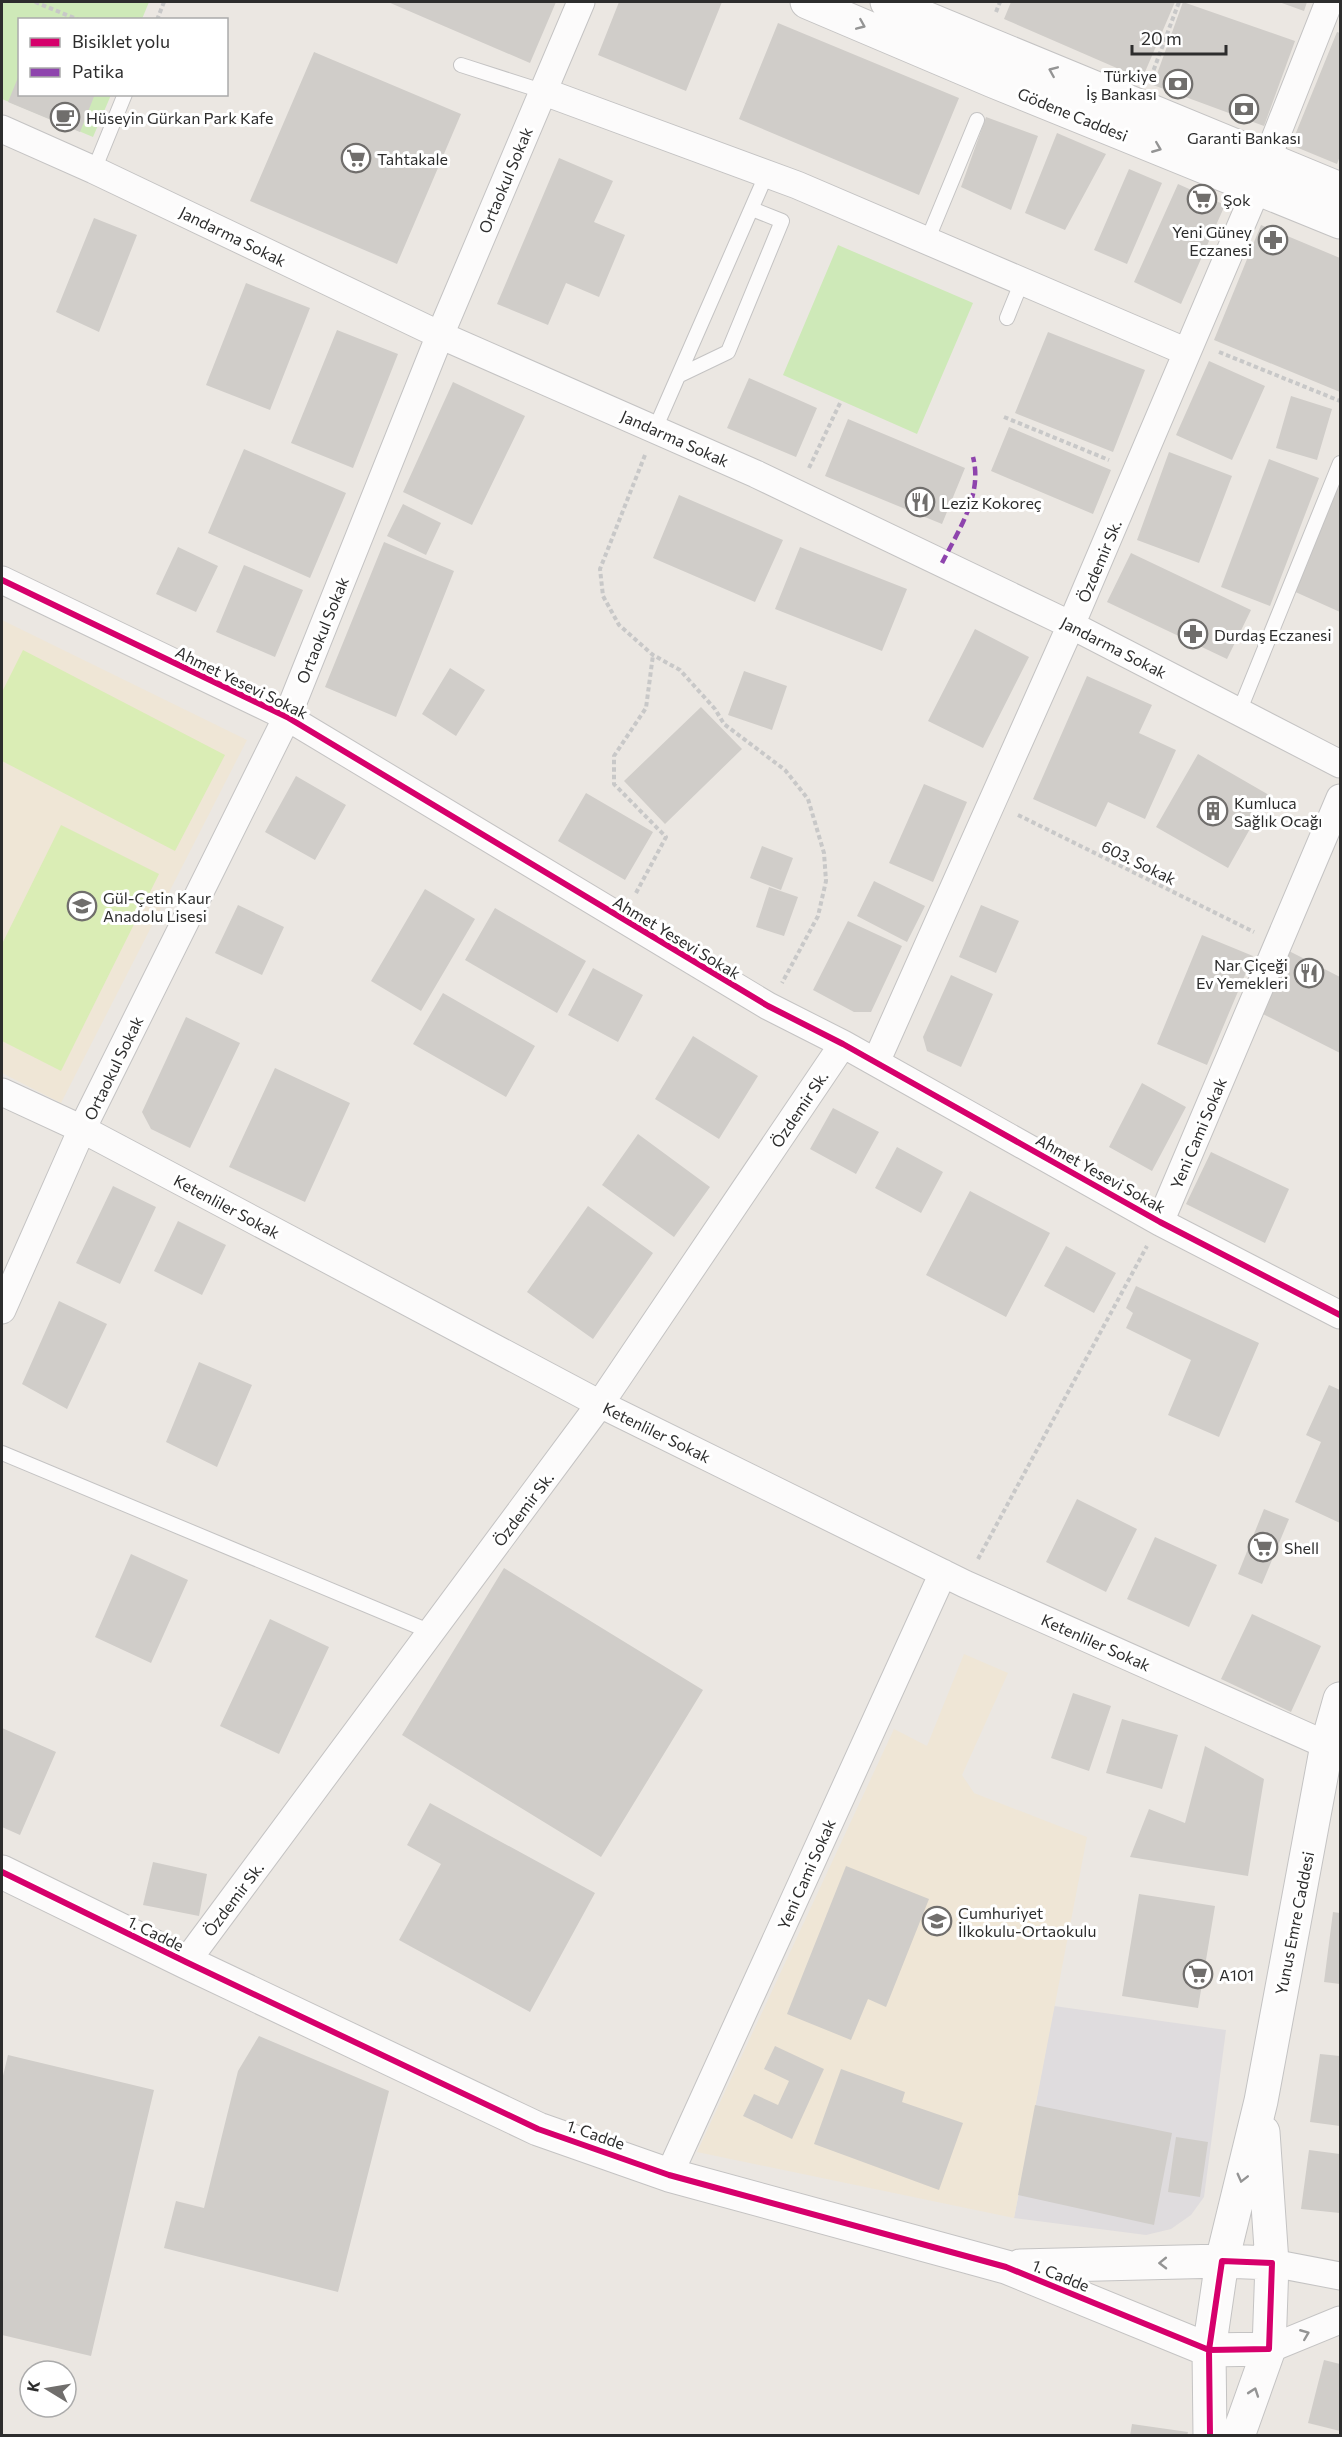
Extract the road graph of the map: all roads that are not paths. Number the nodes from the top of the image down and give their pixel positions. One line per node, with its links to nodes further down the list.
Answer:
1 (581, 2): 6 (street, Ortaokul Sokak)
2 (807, 2): 12 (street, Gödene Caddesi, one-way to 12)
3 (887, 2): 12 (street, Gödene Caddesi, one-way to 3)
4 (1329, 2): 12 (street, Özdemir Sk.)
5 (461, 65): 6 (lane)
6 (542, 91): 11 (street); 19 (street, Ortaokul Sokak)
7 (124, 96): 10 (lane)
8 (977, 120): 16 (lane)
9 (2, 129): 10 (street, Jandarma Sokak)
10 (94, 170): 19 (street, Jandarma Sokak)
11 (767, 173): 14 (lane); 16 (street)
12 (1262, 174): 13 (street, Gödene Caddesi); 15 (street, Gödene Caddesi); 20 (street, Özdemir Sk.)
13 (1341, 189)
14 (752, 210): 21 (lane); 21 (lane)
15 (1341, 222)
16 (927, 241): 17 (street)
17 (1022, 281): 18 (lane); 20 (street)
18 (1007, 318)
19 (440, 335): 22 (street, Jandarma Sokak); 27 (street, Ortaokul Sokak)
20 (1189, 346): 25 (street, Özdemir Sk.)
21 (680, 375): 22 (lane)
22 (655, 429): 25 (street, Jandarma Sokak)
23 (1341, 462): 26 (lane)
24 (2, 580): 27 (street, Ahmet Yesevi Sokak)
25 (1071, 625): 26 (street, Jandarma Sokak); 31 (street, Özdemir Sk.)
26 (1239, 712): 28 (street, Jandarma Sokak)
27 (287, 717): 30 (street, Ahmet Yesevi Sokak); 33 (street, Ortaokul Sokak)
28 (1341, 764)
29 (1341, 798): 34 (street, Yeni Cami Sokak)
30 (843, 1044): 31 (street, Ahmet Yesevi Sokak); 37 (street, Özdemir Sk.)
31 (876, 1062): 34 (street, Ahmet Yesevi Sokak)
32 (2, 1092): 33 (street, Ketenliler Sokak)
33 (82, 1129): 35 (street, Ortaokul Sokak); 37 (street, Ketenliler Sokak)
34 (1160, 1222): 36 (street, Ahmet Yesevi Sokak)
35 (2, 1310)
36 (1341, 1315)
37 (600, 1404): 39 (street, Ketenliler Sokak); 40 (street, Özdemir Sk.)
38 (2, 1454): 40 (lane)
39 (954, 1578): 42 (street, Ketenliler Sokak); 46 (street, Yeni Cami Sokak)
40 (431, 1632): 44 (street, Özdemir Sk.)
41 (1341, 1699): 42 (street, Yunus Emre Caddesi)
42 (1336, 1739): 45 (street, Yunus Emre Caddesi)
43 (2, 1872): 44 (street, 1. Cadde)
44 (186, 1962): 46 (street, 1. Cadde)
45 (1261, 2101): 47 (street, Yunus Emre Caddesi, one-way to 47); 48 (street, Yunus Emre Caddesi)
46 (669, 2175): 49 (street, 1. Cadde)
47 (1222, 2261): 48 (street, 1. Cadde); 49 (street, 1. Cadde, one-way to 49); 53 (street, Yunus Emre Caddesi)
48 (1272, 2263): 50 (street); 52 (street, Yunus Emre Caddesi)
49 (1006, 2267): 53 (street, 1. Cadde)
50 (1341, 2276)
51 (1341, 2320): 52 (street, one-way to 51)
52 (1269, 2349): 53 (street); 55 (street, one-way to 52)
53 (1209, 2350): 54 (street)
54 (1210, 2436)
55 (1238, 2436)

